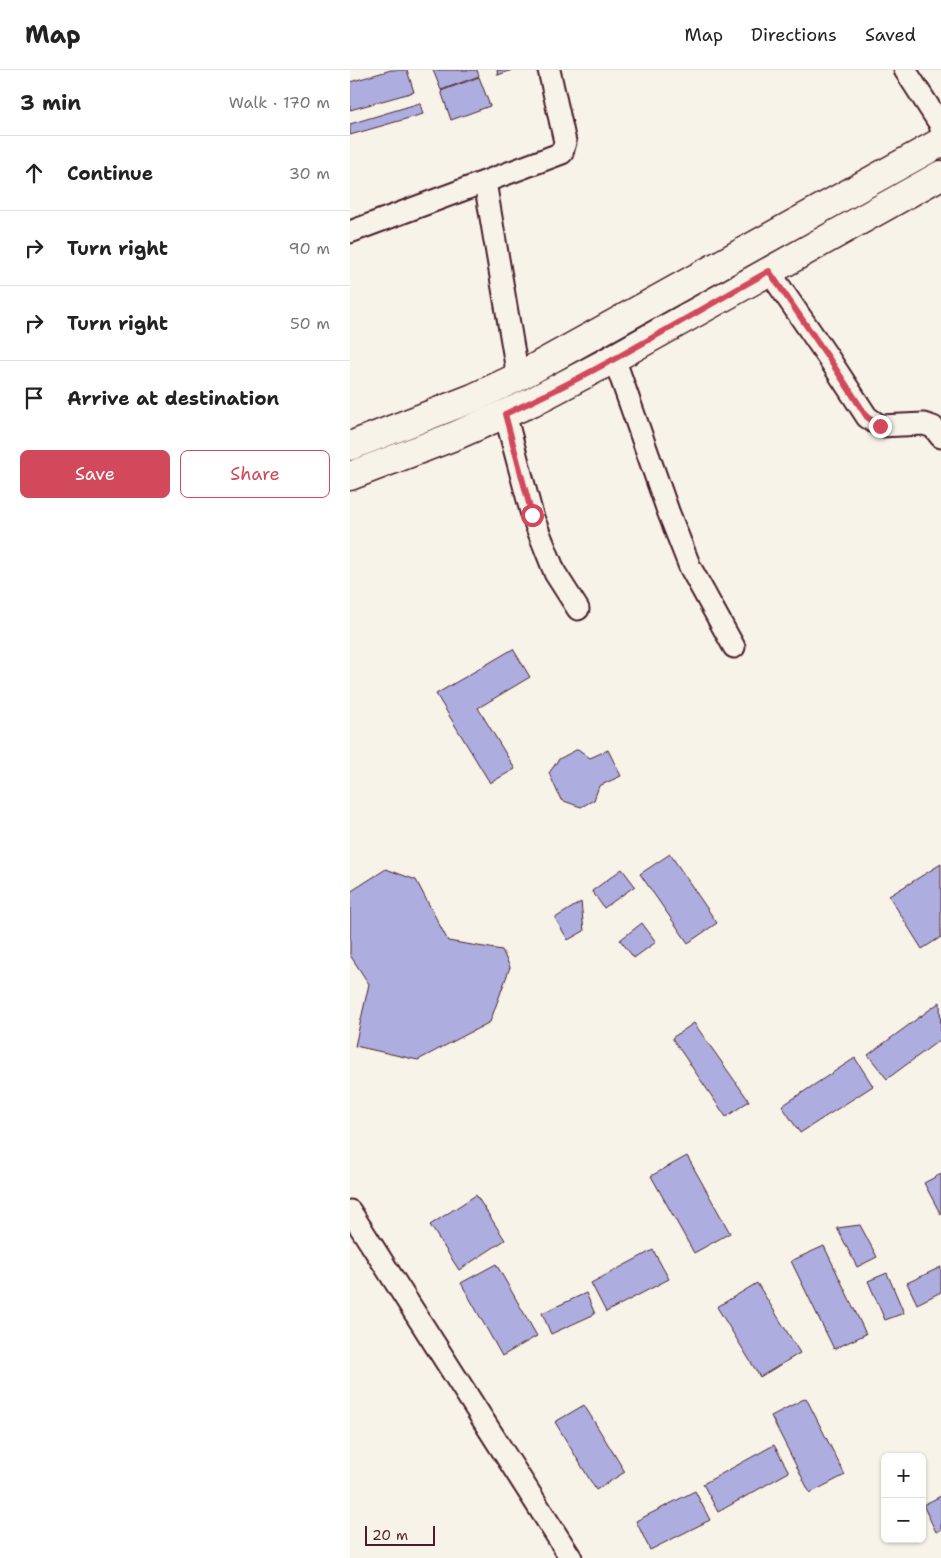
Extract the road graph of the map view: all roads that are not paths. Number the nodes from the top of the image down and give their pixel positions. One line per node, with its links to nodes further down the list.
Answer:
1 (549, 70): 6 (street)
2 (905, 70): 3 (street)
3 (941, 129)
4 (941, 142): 10 (main road)
5 (941, 175): 8 (main road)
6 (485, 182): 7 (street); 10 (street)
7 (350, 232)
8 (769, 271): 9 (main road); 12 (street)
9 (614, 358): 11 (main road); 16 (street)
10 (518, 377): 13 (main road)
11 (505, 414): 14 (main road); 15 (street)
12 (941, 437)
13 (350, 446)
14 (350, 476)
15 (578, 610)
16 (734, 647)
17 (352, 1217): 18 (street)
18 (571, 1558)

